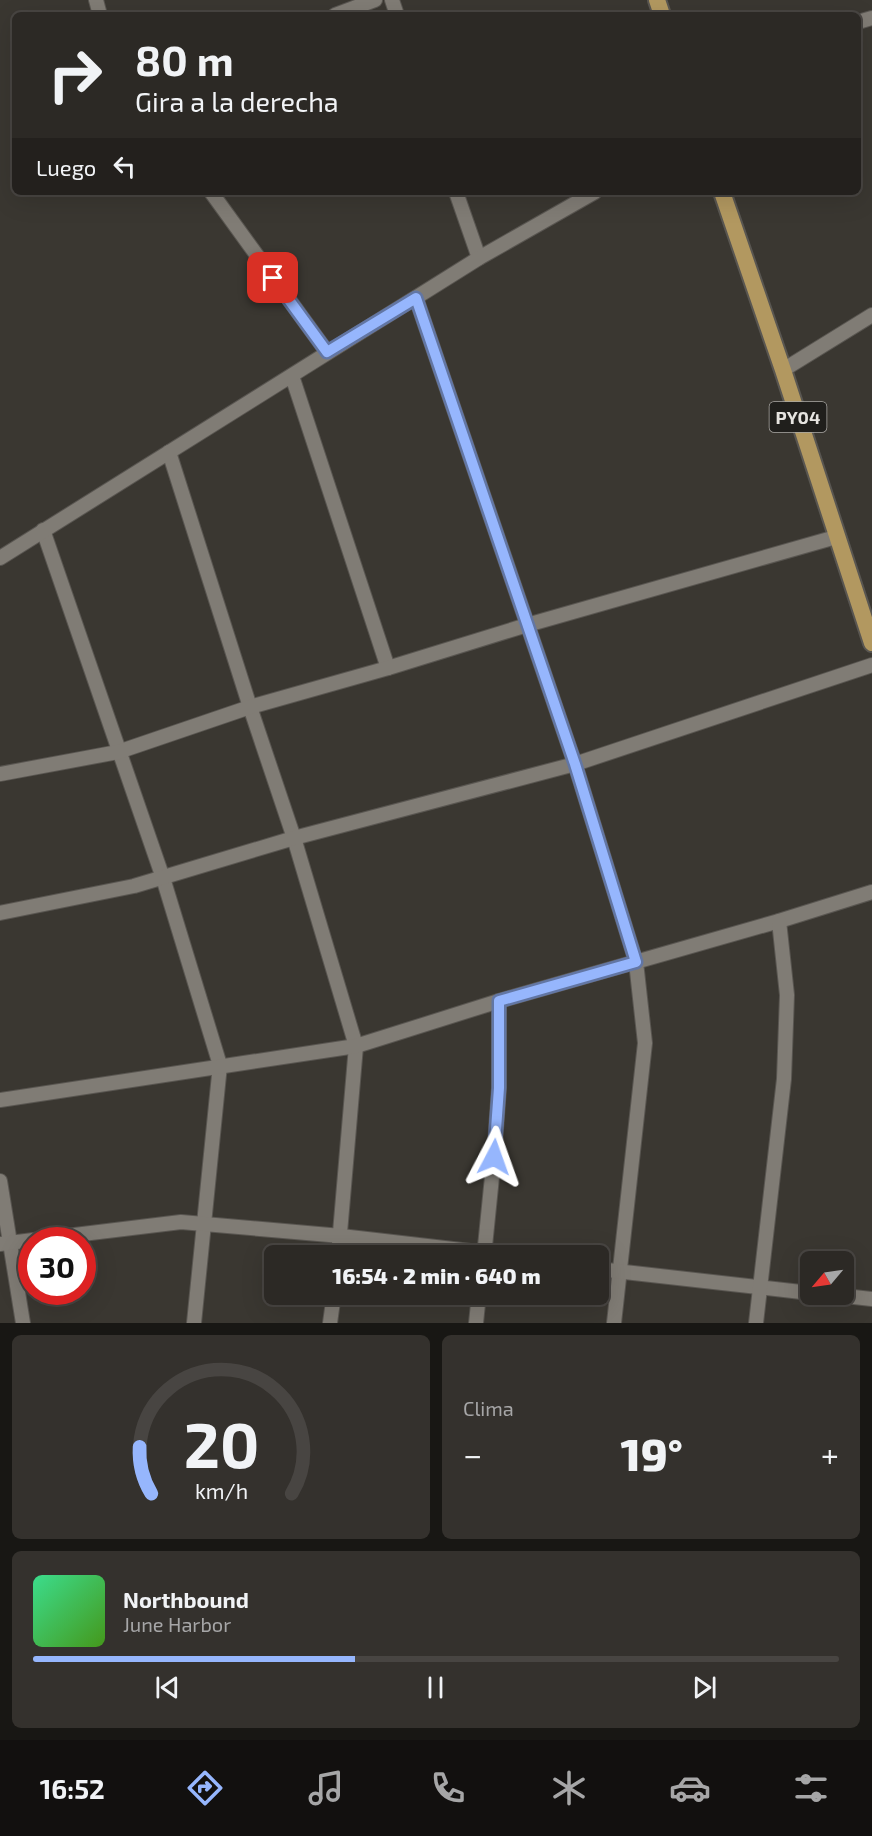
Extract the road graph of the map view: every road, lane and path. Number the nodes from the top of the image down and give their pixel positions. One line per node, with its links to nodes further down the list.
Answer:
1 (375, 0): 2 (street)
2 (343, 12)
3 (213, 195): 10 (street)
4 (457, 195): 7 (street)
5 (591, 195): 7 (street)
6 (723, 195): 11 (highway, PY04)
7 (479, 258): 8 (street)
8 (416, 298): 10 (street); 17 (street)
9 (872, 315): 11 (street)
10 (327, 352): 12 (street)
11 (783, 370): 15 (highway, PY04)
12 (292, 376): 13 (street); 20 (street)
13 (169, 452): 14 (street); 21 (street)
14 (43, 530): 16 (street); 22 (street)
15 (836, 537): 17 (street); 18 (highway, PY04)
16 (0, 558)
17 (527, 625): 20 (street); 23 (street)
18 (872, 643)
19 (872, 665): 23 (street)
20 (388, 668): 21 (street)
21 (250, 707): 22 (street); 25 (street)
22 (118, 752): 24 (street); 26 (street)
23 (575, 764): 25 (street); 30 (street)
24 (0, 774)
25 (294, 838): 26 (street); 32 (street)
26 (163, 878): 28 (street); 33 (street)
27 (872, 892): 29 (street)
28 (0, 913)
29 (779, 921): 30 (street); 44 (street)
30 (636, 962): 31 (street); 43 (street)
31 (499, 1001): 32 (street); 41 (street)
32 (356, 1046): 33 (street); 37 (street)
33 (220, 1065): 34 (street); 36 (street)
34 (0, 1100)
35 (0, 1181): 38 (street)
36 (204, 1225): 37 (street); 38 (street); 51 (street)
37 (341, 1236): 39 (street); 40 (street)
38 (5, 1243): 50 (street)
39 (340, 1245)
40 (417, 1245)
41 (485, 1245)
42 (609, 1270): 43 (street)
43 (620, 1272): 44 (street); 54 (street)
44 (760, 1288): 45 (street); 55 (street)
45 (800, 1292)
46 (854, 1297): 47 (street)
47 (872, 1299)
48 (332, 1305): 52 (street)
49 (478, 1305): 53 (street)
50 (23, 1323)
51 (194, 1323)
52 (330, 1323)
53 (476, 1323)
54 (614, 1323)
55 (756, 1323)

